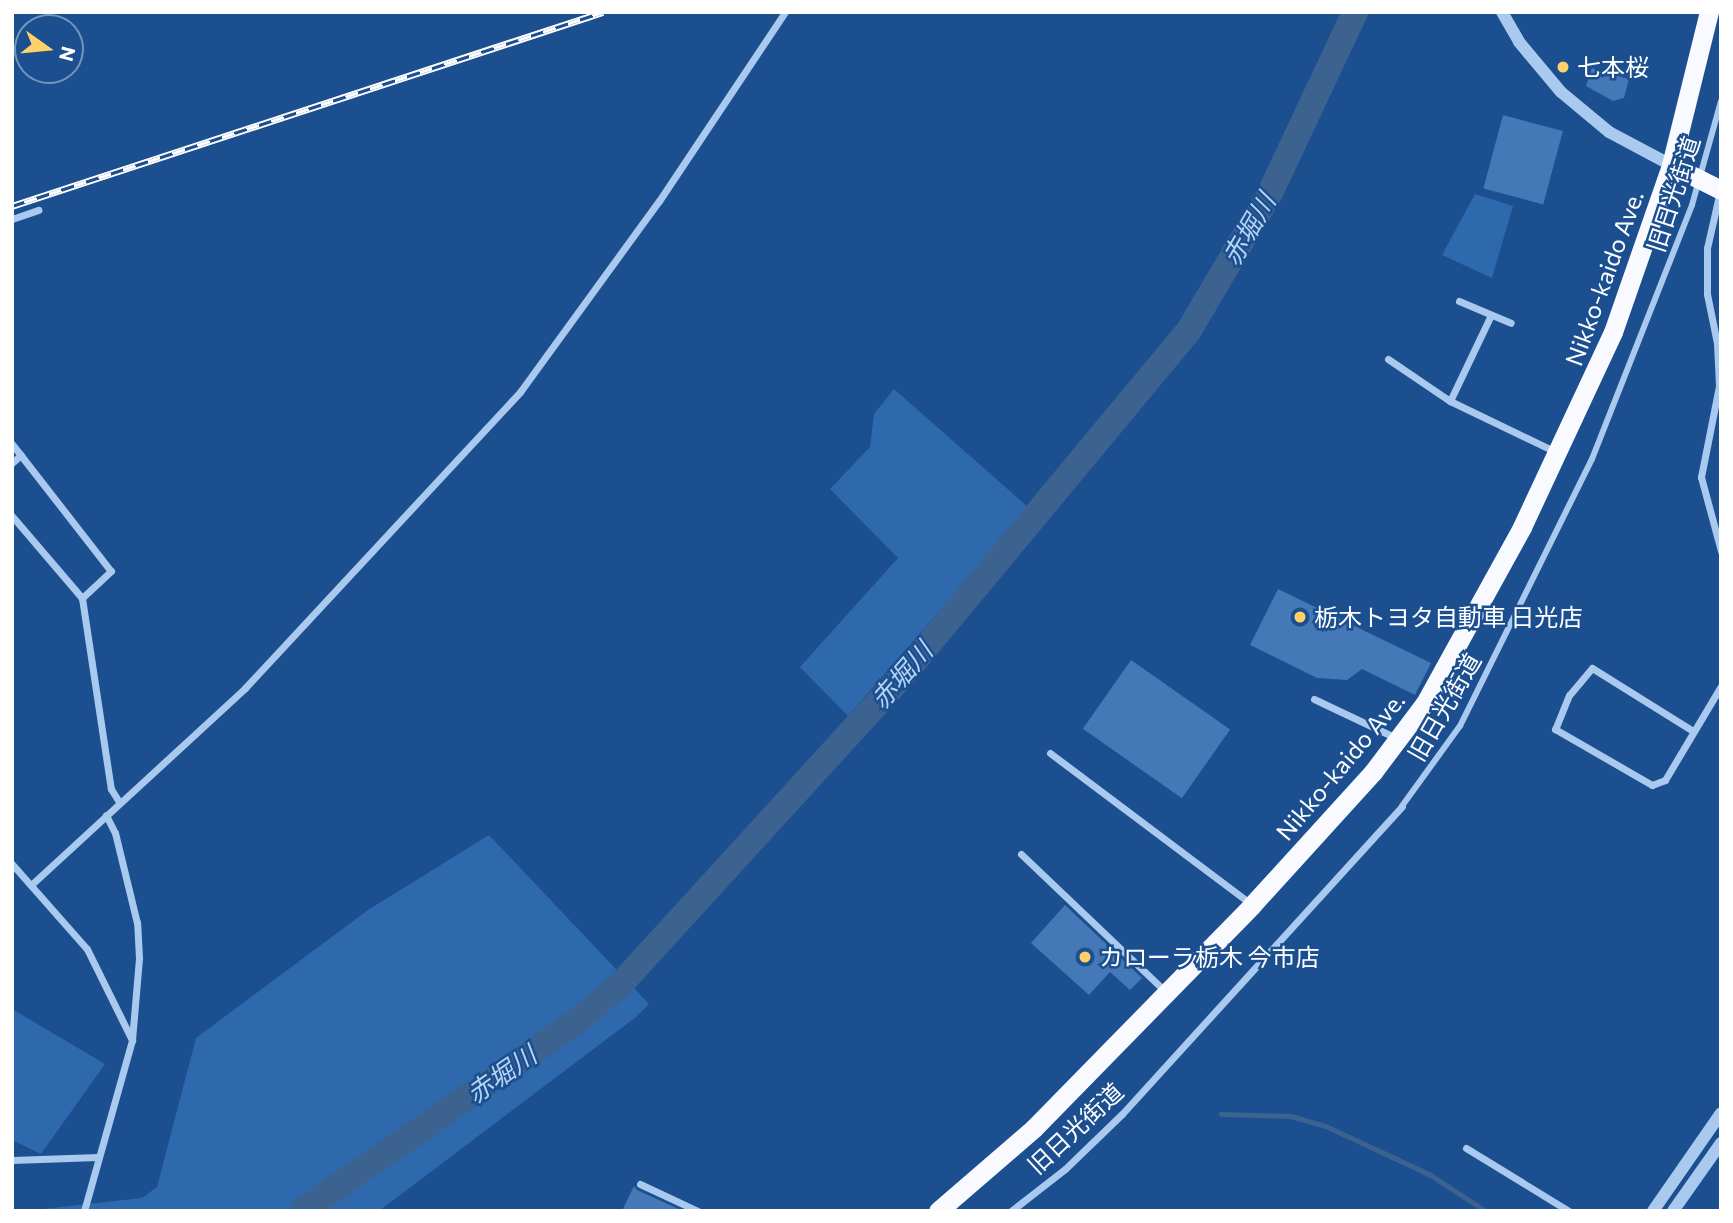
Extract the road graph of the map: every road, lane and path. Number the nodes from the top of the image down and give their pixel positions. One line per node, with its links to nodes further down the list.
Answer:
1 (785, 12): 28 (street)
2 (1502, 12): 5 (street)
3 (1709, 12): 5 (highway, Nikko-kaido Ave.)
4 (1721, 101): 6 (street, 旧日光街道)
5 (1671, 165): 6 (highway); 17 (highway, Nikko-kaido Ave.)
6 (1700, 179): 7 (highway); 29 (street, 旧日光街道)
7 (1721, 190): 14 (street)
8 (38, 211): 9 (street)
9 (12, 219)
10 (1459, 301): 11 (street)
11 (1490, 317): 12 (street); 15 (street)
12 (1511, 323)
13 (1388, 359): 15 (street)
14 (1720, 386): 21 (street)
15 (1450, 401): 17 (street)
16 (12, 444): 18 (street)
17 (1559, 453): 26 (highway, Nikko-kaido Ave.)
18 (21, 455): 19 (street); 22 (street)
19 (12, 463)
20 (12, 516): 22 (street)
21 (1721, 551)
22 (82, 598): 28 (street)
23 (1721, 686): 25 (street)
24 (1314, 699): 26 (street)
25 (1693, 731): 25 (street)
26 (1400, 740): 34 (highway, Nikko-kaido Ave.)
27 (1050, 753): 34 (street)
28 (119, 802): 30 (street)
29 (1402, 806): 46 (street, 旧日光街道)
30 (106, 815): 33 (street); 36 (street)
31 (1021, 854): 35 (street)
32 (12, 863): 33 (street)
33 (31, 885): 36 (street)
34 (1252, 905): 35 (highway, Nikko-kaido Ave.)
35 (1167, 992): 45 (highway, Nikko-kaido Ave.)
36 (132, 1041): 40 (street)
37 (1721, 1113): 48 (street)
38 (1721, 1143): 49 (street)
39 (1466, 1148): 47 (street)
40 (98, 1157): 41 (street); 43 (street)
41 (12, 1160)
42 (640, 1184): 44 (street)
43 (84, 1211)
44 (698, 1211)
45 (938, 1211)
46 (1011, 1211)
47 (1569, 1211)
48 (1653, 1211)
49 (1673, 1211)

